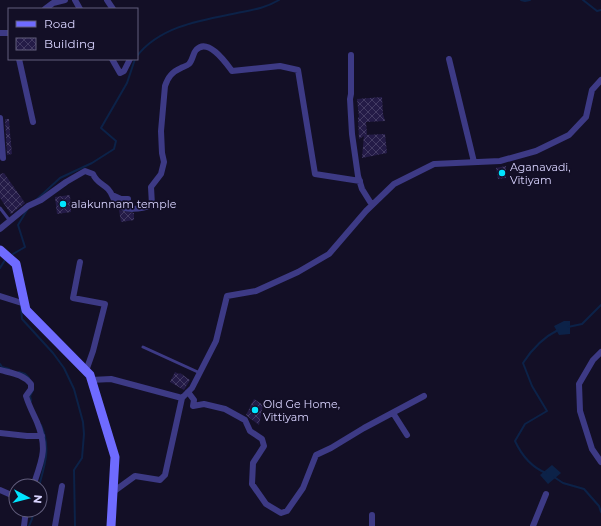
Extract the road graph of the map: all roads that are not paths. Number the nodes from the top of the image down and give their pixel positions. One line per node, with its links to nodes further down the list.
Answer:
1 (65, 0): 2 (street)
2 (46, 8)
3 (351, 55): 13 (street)
4 (449, 59): 12 (street)
5 (19, 60): 10 (street)
6 (113, 60): 7 (street)
7 (130, 60)
8 (601, 80): 12 (street)
9 (0, 118): 11 (street)
10 (33, 122)
11 (3, 158)
12 (474, 162): 16 (street)
13 (358, 179): 14 (street); 16 (street)
14 (112, 195): 15 (street); 18 (street)
15 (128, 199)
16 (372, 205): 28 (street)
17 (0, 208): 18 (lane)
18 (10, 221): 19 (street)
19 (0, 229)
20 (0, 250): 23 (main road)
21 (80, 262): 27 (street)
22 (0, 296): 23 (street)
23 (25, 304): 27 (main road)
24 (143, 347): 28 (lane)
25 (601, 352): 37 (street)
26 (0, 370): 36 (street)
27 (86, 371): 29 (main road)
28 (200, 373): 30 (street)
29 (91, 380): 32 (street); 40 (main road)
30 (188, 392): 32 (street); 33 (street)
31 (424, 396): 33 (street)
32 (182, 398): 40 (street)
33 (393, 413): 35 (street)
34 (0, 433): 36 (street)
35 (407, 435)
36 (42, 436): 38 (street)
37 (601, 462)
38 (36, 478)
39 (62, 486): 43 (street)
40 (113, 492): 44 (main road)
41 (546, 494): 46 (street)
42 (372, 515): 45 (street)
43 (55, 526)
44 (111, 526)
45 (372, 526)
46 (533, 526)

